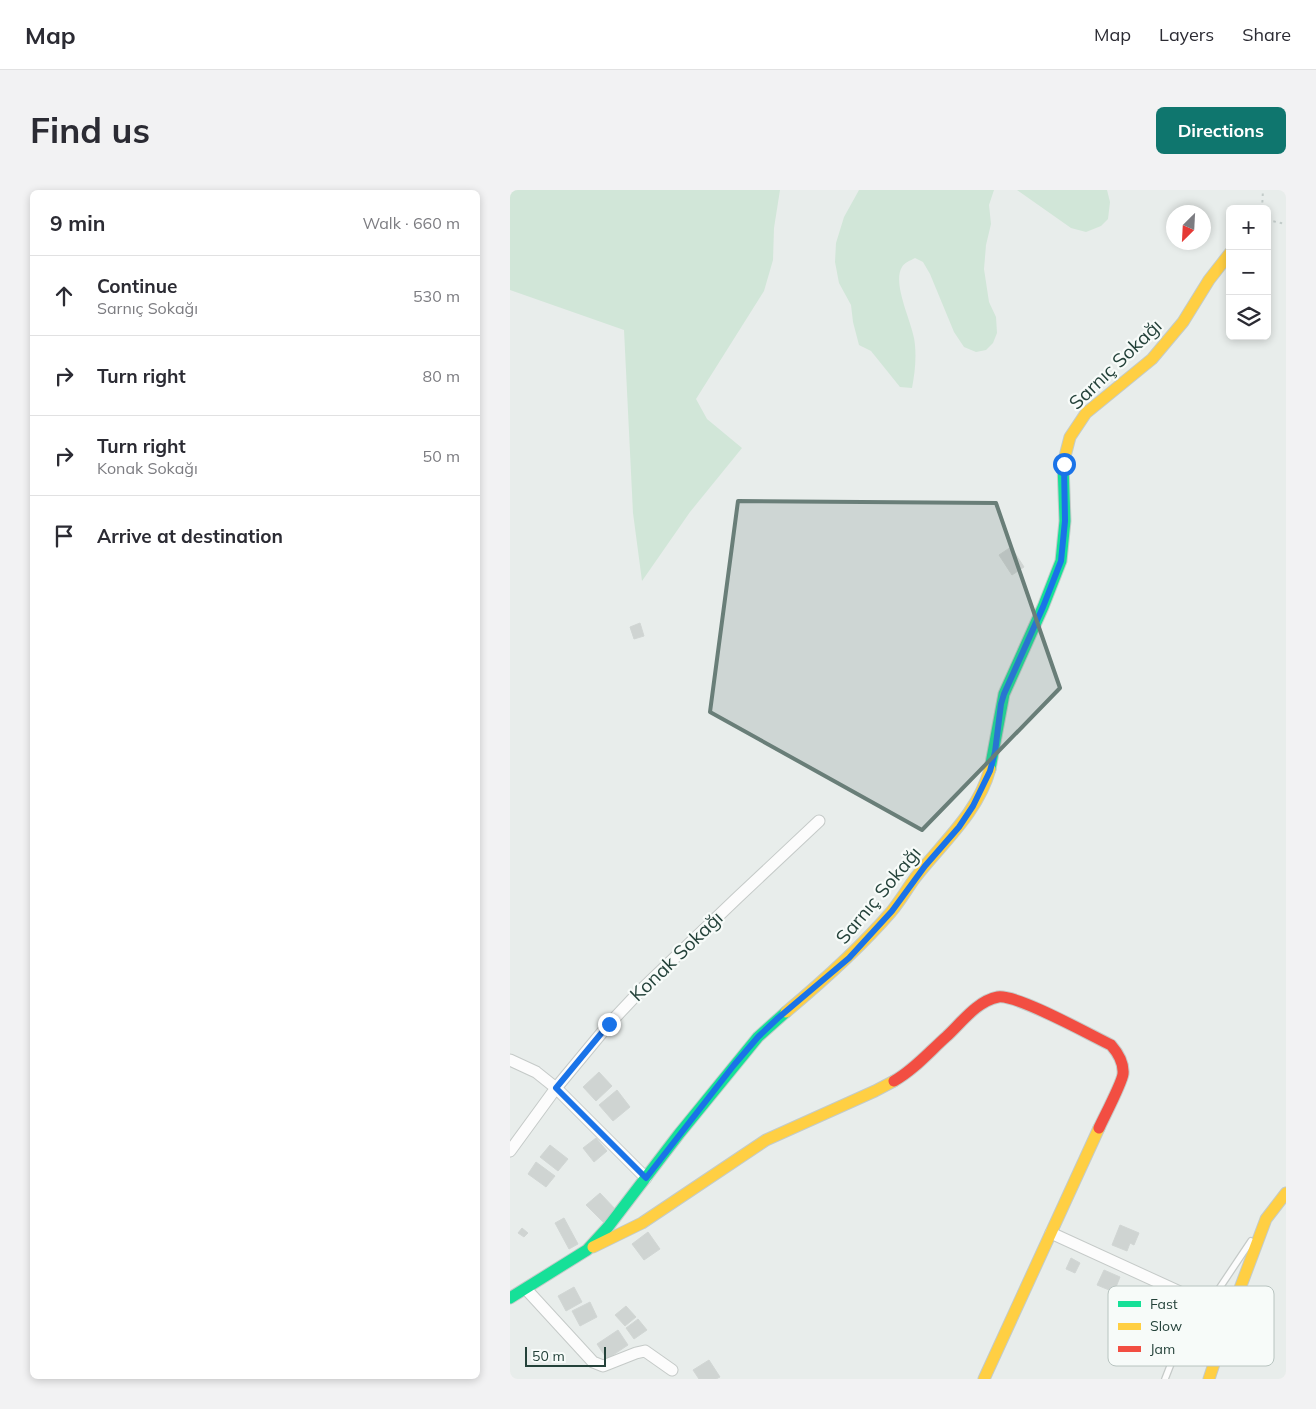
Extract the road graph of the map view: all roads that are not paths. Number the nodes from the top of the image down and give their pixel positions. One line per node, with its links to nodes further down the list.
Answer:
1 (1226, 258): 6 (street, Sarnıç Sokağı)
2 (819, 821): 4 (street, Konak Sokağı)
3 (510, 1060): 4 (street)
4 (556, 1088): 5 (street, Konak Sokağı); 6 (street)
5 (510, 1151)
6 (646, 1178): 10 (street, Sarnıç Sokağı)
7 (1286, 1193): 8 (street)
8 (1266, 1219): 12 (lane); 13 (street)
9 (1051, 1233): 10 (street); 11 (street); 19 (street)
10 (587, 1250): 14 (street, Sarnıç Sokağı)
11 (1167, 1286)
12 (1221, 1286)
13 (1241, 1286)
14 (526, 1289): 15 (street, Sarnıç Sokağı); 18 (street)
15 (510, 1298)
16 (1170, 1366): 20 (lane)
17 (1213, 1366): 21 (street)
18 (672, 1370)
19 (984, 1379)
20 (1165, 1379)
21 (1209, 1379)

